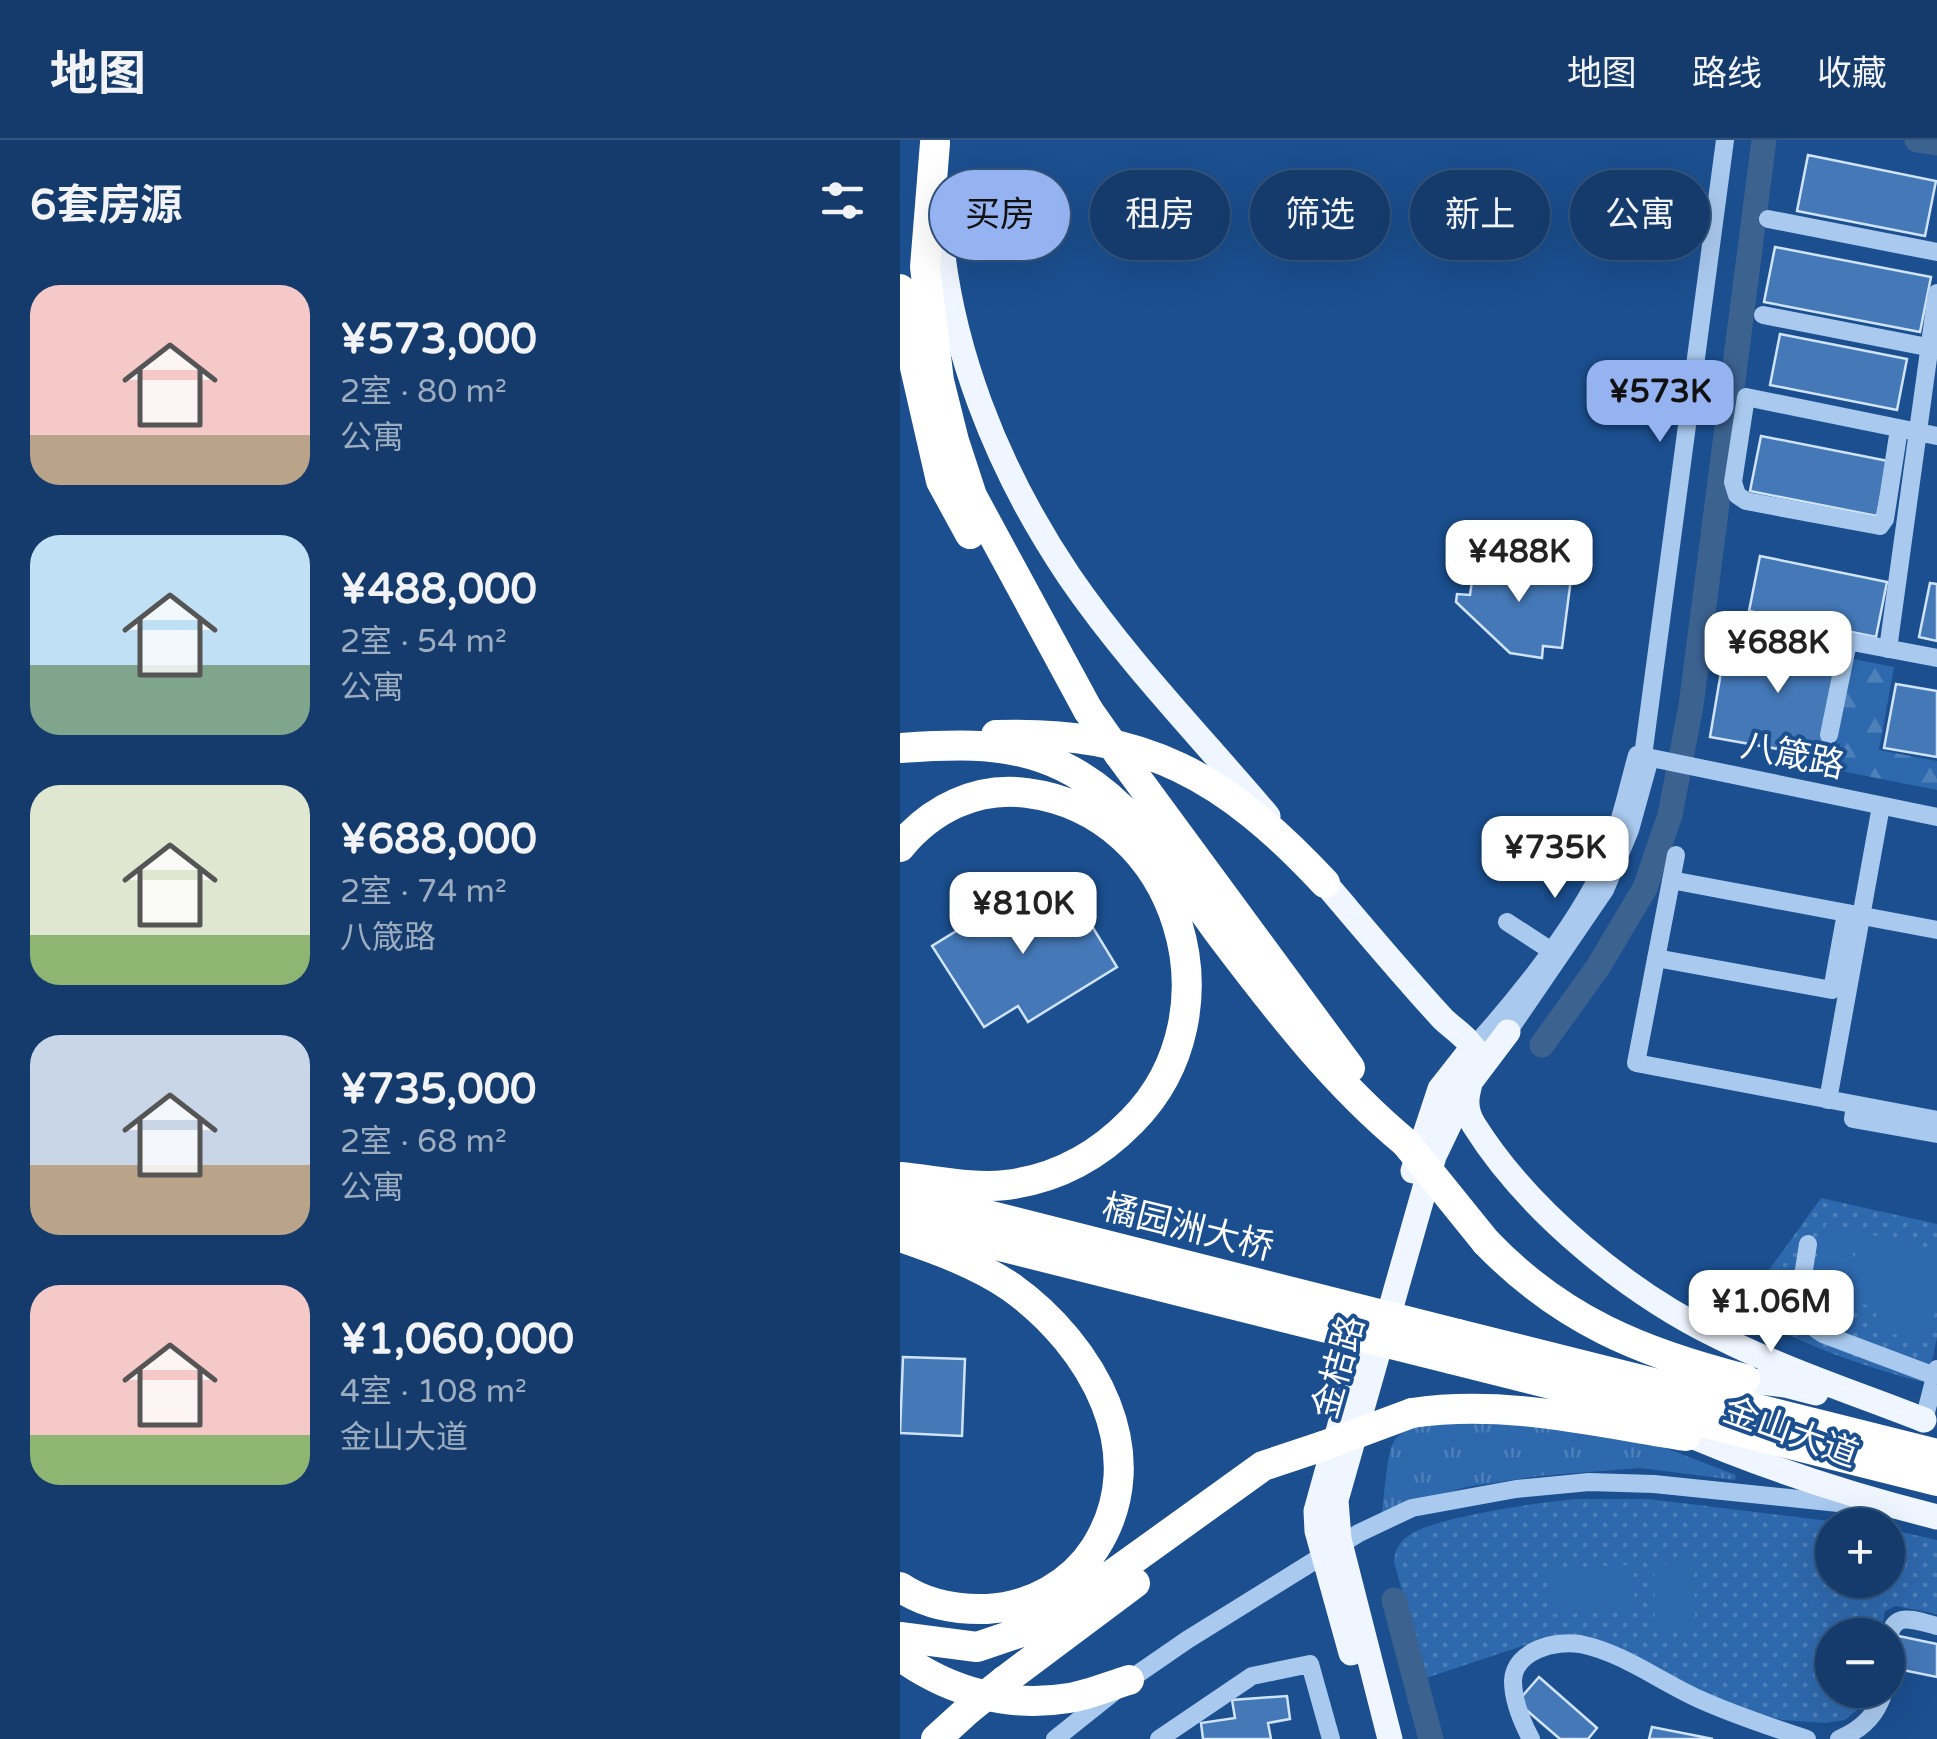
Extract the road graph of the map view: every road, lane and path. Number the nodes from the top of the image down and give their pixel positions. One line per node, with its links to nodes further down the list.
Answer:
1 (1724, 140): 17 (street)
2 (935, 142): 14 (highway); 23 (main road)
3 (1768, 219): 4 (street)
4 (1937, 252)
5 (900, 289): 14 (highway)
6 (1937, 294): 8 (street)
7 (1763, 315): 8 (street)
8 (1933, 348): 9 (street)
9 (1918, 432): 9 (street); 11 (street)
10 (1848, 642): 11 (street); 12 (street); 15 (street)
11 (1888, 649): 13 (street)
12 (1729, 657)
13 (1937, 658)
14 (1088, 710): 36 (highway, bridge)
15 (1829, 735)
16 (900, 747): 23 (highway); 36 (highway)
17 (1649, 758): 18 (street, 八箴路); 27 (street); 29 (street)
18 (1882, 806): 19 (street, 八箴路); 24 (street)
19 (1937, 817)
20 (900, 847): 37 (highway)
21 (1676, 856): 22 (street)
22 (1671, 880): 24 (street); 28 (street)
23 (1326, 883): 30 (main road)
24 (1854, 915): 26 (street); 28 (street); 32 (street)
25 (1507, 922): 27 (street)
26 (1937, 930)
27 (1550, 950): 30 (street)
28 (1656, 958): 32 (street)
29 (1508, 1032): 31 (main road, 金桔路)
30 (1473, 1048): 31 (main road); 52 (main road)
31 (1468, 1085): 46 (main road); 52 (main road, 金桔路)
32 (1828, 1100): 33 (street)
33 (1855, 1105): 34 (street); 35 (street)
34 (1937, 1120)
35 (1937, 1134)
36 (1406, 1143): 45 (highway, bridge)
37 (900, 1177)
38 (900, 1193): 42 (highway, 橘园洲大桥, bridge)
39 (900, 1221): 42 (highway, 橘园洲大桥, bridge)
40 (900, 1238): 53 (highway)
41 (1808, 1244): 43 (street)
42 (1454, 1346): 44 (highway, 金山大道)
43 (1936, 1372): 46 (street)
44 (1585, 1379): 45 (main road, 金山大道); 47 (main road, 金山大道); 49 (highway); 50 (highway)
45 (1745, 1379): 46 (main road, 金山大道)
46 (1930, 1422)
47 (1694, 1437): 48 (highway, bridge); 51 (main road, 金山大道)
48 (1324, 1446): 56 (highway); 61 (highway, bridge)
49 (1937, 1454)
50 (1937, 1481)
51 (1927, 1514): 52 (street)
52 (1332, 1550): 58 (street); 66 (main road); 67 (main road, 金桔路)
53 (900, 1586)
54 (1905, 1621): 55 (street)
55 (1937, 1626)
56 (900, 1636)
57 (900, 1656): 58 (highway)
58 (1129, 1680): 62 (street)
59 (1877, 1708): 70 (street)
60 (1188, 1719): 63 (street); 64 (street); 65 (street)
61 (936, 1739)
62 (1055, 1739)
63 (1159, 1739)
64 (1186, 1739)
65 (1331, 1739)
66 (1374, 1739)
67 (1390, 1739)
68 (1530, 1739): 69 (street)
69 (1808, 1739)
70 (1838, 1739)

